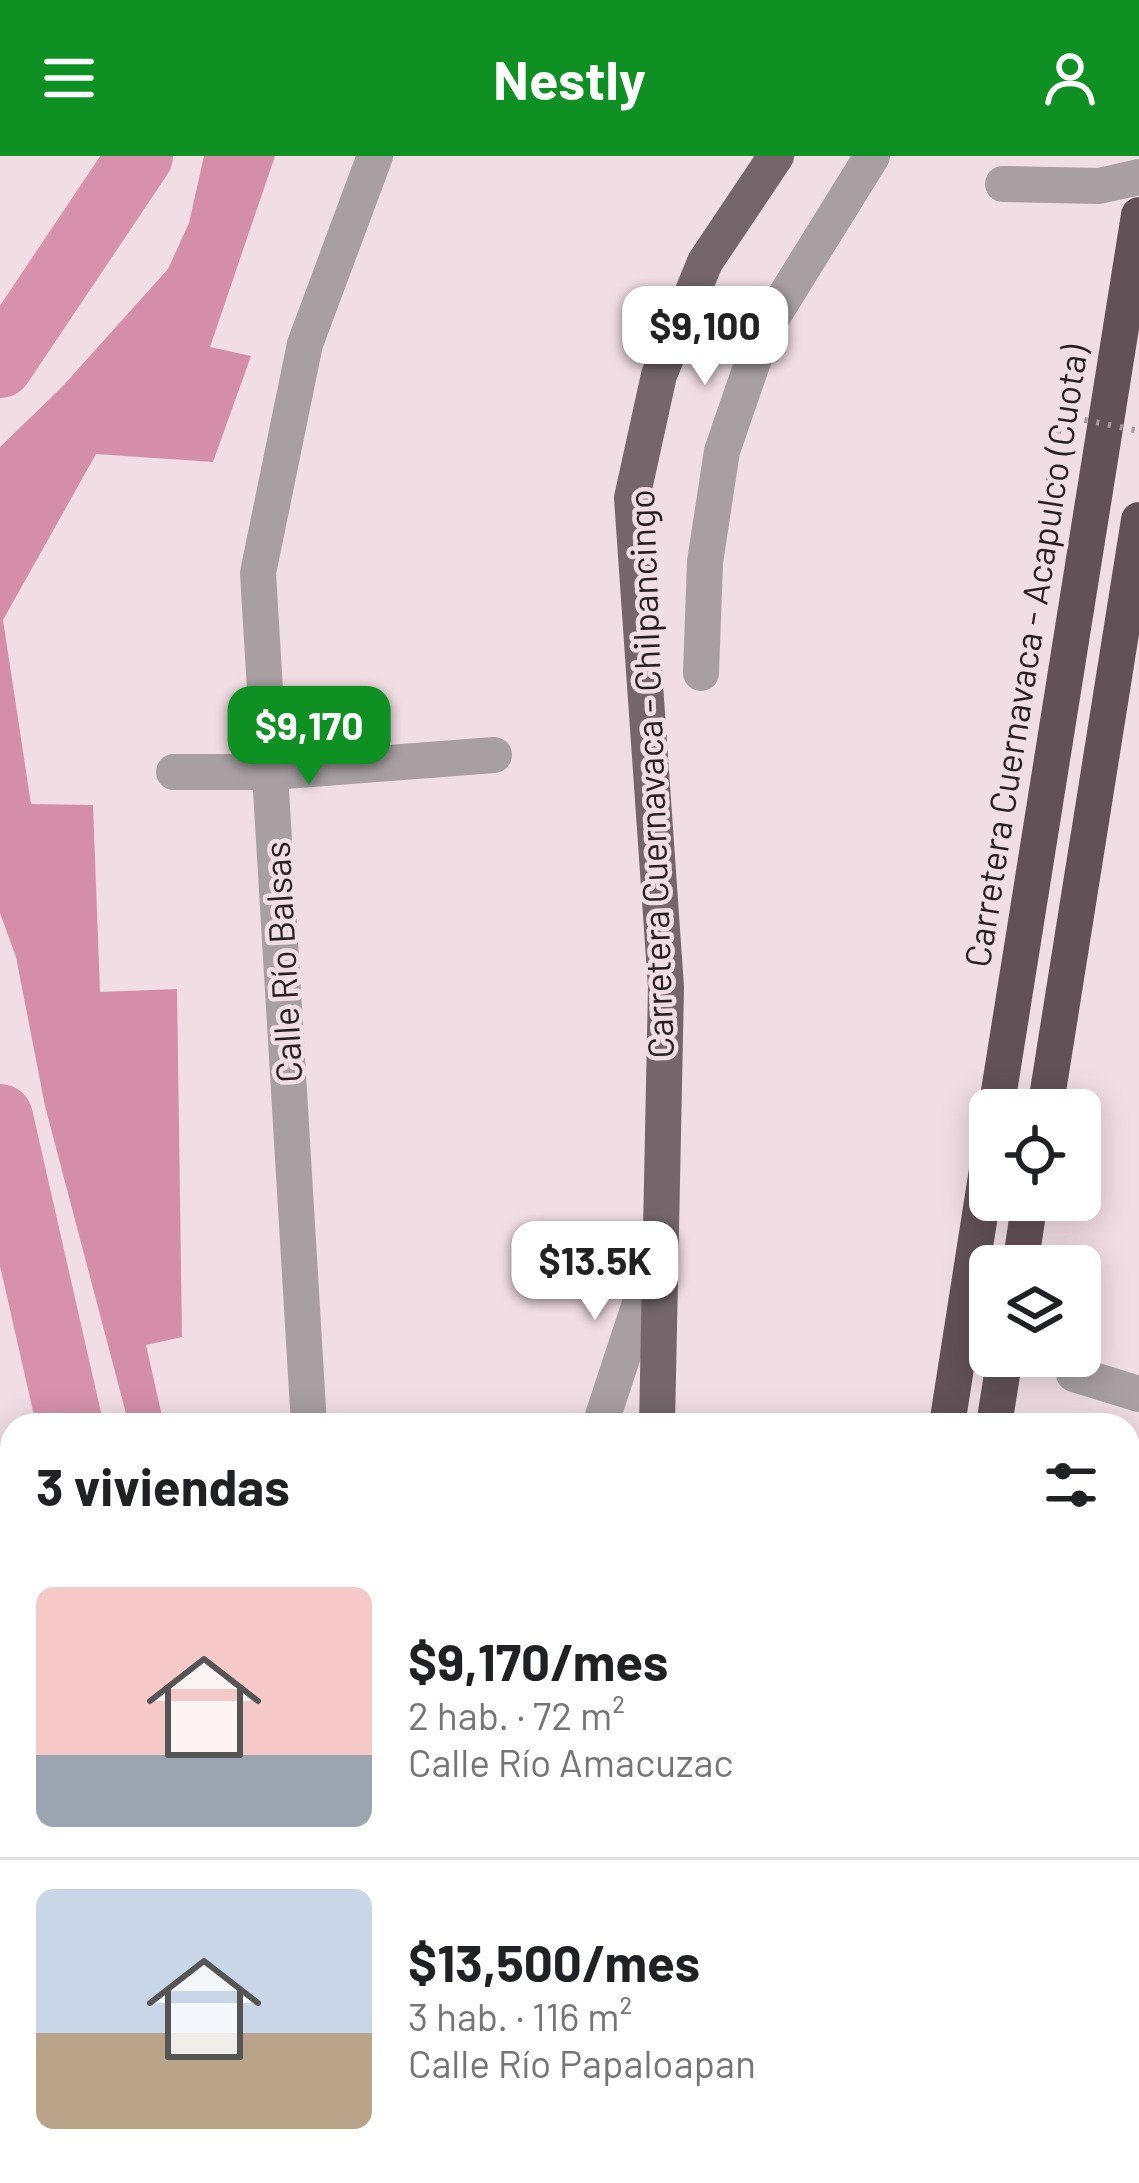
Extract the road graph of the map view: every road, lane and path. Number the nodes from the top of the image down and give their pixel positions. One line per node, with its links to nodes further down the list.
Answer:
1 (375, 156): 15 (street, Calle Río Balsas)
2 (776, 156): 19 (main road, Carretera Cuernavaca - Chilpancingo)
3 (872, 156): 12 (street)
4 (1139, 177): 5 (street)
5 (1004, 184)
6 (1139, 215): 16 (highway, Carretera Cuernavaca - Acapulco (Cuota))
7 (1075, 348): 8 (path)
8 (1061, 415): 9 (path, bridge); 10 (path)
9 (1139, 431)
10 (1049, 479)
11 (1139, 520): 17 (highway)
12 (701, 673)
13 (494, 755): 15 (street)
14 (174, 772): 15 (street)
15 (272, 772): 23 (street, Calle Río Balsas)
16 (999, 1089)
17 (1048, 1089)
18 (979, 1221): 26 (highway)
19 (661, 1240): 24 (street); 25 (main road, Carretera Cuernavaca - Chilpancingo)
20 (1002, 1377): 27 (highway)
21 (1086, 1377): 22 (street)
22 (1139, 1394)
23 (308, 1413)
24 (604, 1413)
25 (657, 1413)
26 (948, 1413)
27 (996, 1413)

